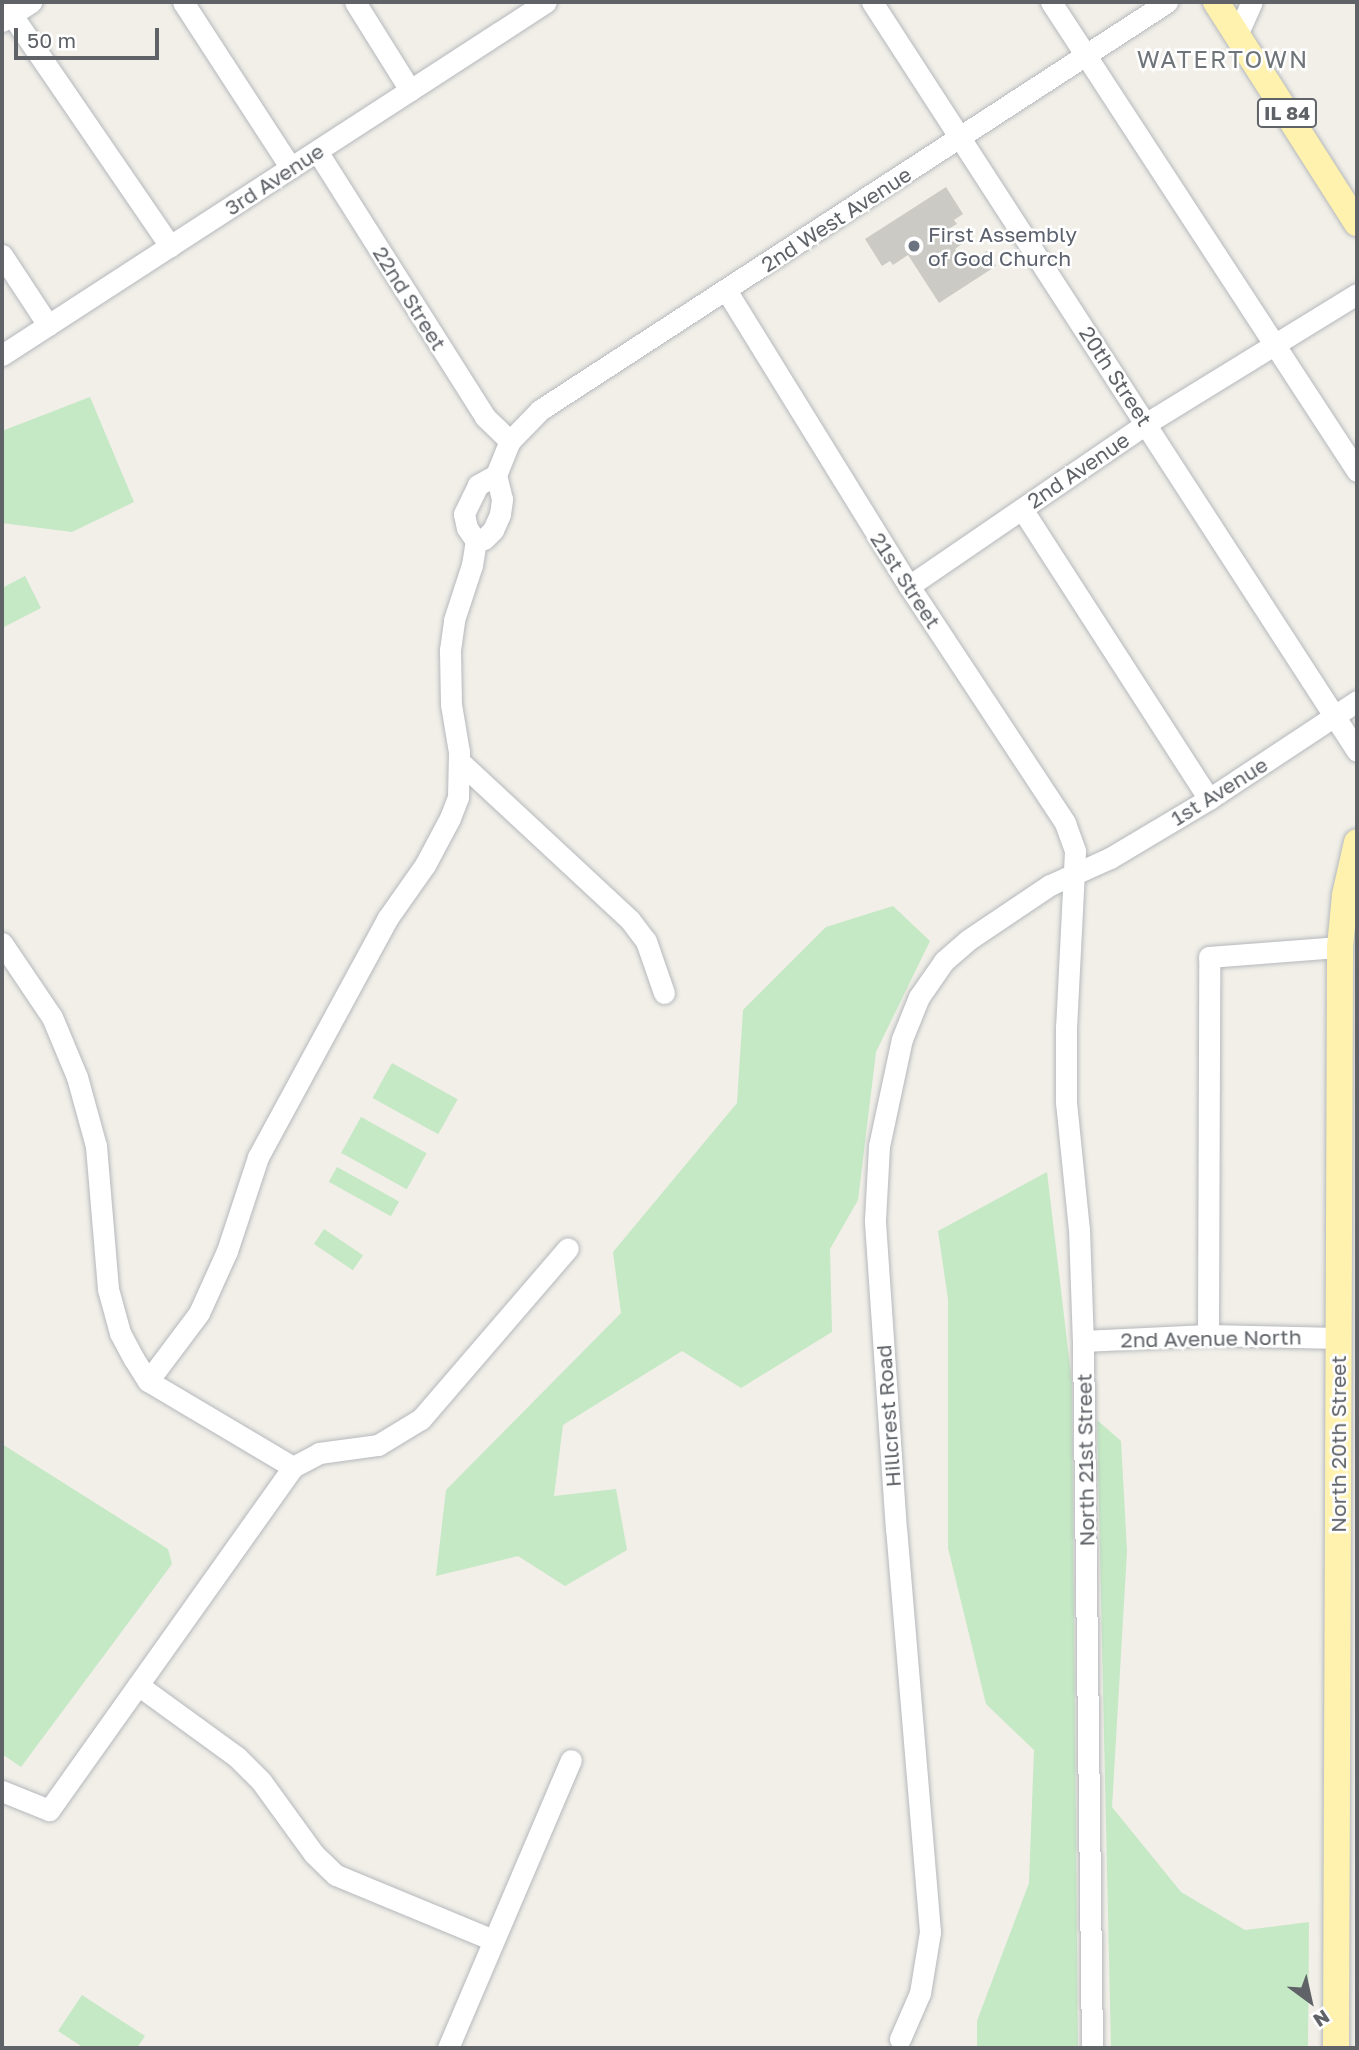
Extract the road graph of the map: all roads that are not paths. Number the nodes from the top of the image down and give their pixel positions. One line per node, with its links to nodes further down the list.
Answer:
1 (31, 2): 10 (street)
2 (183, 2): 16 (street)
3 (355, 2): 13 (street)
4 (545, 2): 13 (street, 3rd Avenue)
5 (872, 2): 14 (street, 20th Street)
6 (1051, 2): 12 (street)
7 (1167, 2): 12 (street, 2nd West Avenue)
8 (1216, 2): 11 (main road, IL 84)
9 (1252, 2): 11 (street)
10 (5, 13): 18 (street)
11 (1237, 35): 17 (main road, IL 84)
12 (1085, 56): 14 (street, 2nd West Avenue); 23 (street)
13 (410, 90): 15 (street, 3rd Avenue)
14 (962, 138): 20 (street, 2nd West Avenue); 25 (street, 20th Street)
15 (317, 151): 16 (street, 3rd Avenue); 26 (street, 22nd Street)
16 (291, 168): 18 (street, 3rd Avenue)
17 (1357, 223)
18 (170, 246): 22 (street, 3rd Avenue)
19 (2, 255): 22 (street)
20 (726, 290): 26 (street, 2nd West Avenue); 31 (street, 21st Street)
21 (1357, 294): 23 (street, 2nd Avenue)
22 (48, 325): 24 (street, 3rd Avenue)
23 (1275, 344): 25 (street, 2nd Avenue); 27 (street)
24 (2, 355)
25 (1147, 423): 29 (street, 2nd Avenue); 33 (street, 20th Street)
26 (510, 441): 28 (street)
27 (1357, 471)
28 (496, 475): 30 (street); 30 (street)
29 (1022, 509): 31 (street, 2nd Avenue); 36 (street)
30 (475, 541): 35 (street)
31 (909, 586): 38 (street, 21st Street)
32 (1357, 701): 33 (street, 1st Avenue)
33 (1335, 716): 34 (street, 20th Street); 36 (street, 1st Avenue)
34 (1357, 751)
35 (459, 761): 41 (street); 46 (street)
36 (1209, 799): 38 (street, 1st Avenue)
37 (1357, 842): 40 (main road, North 20th Street)
38 (1076, 872): 45 (street, North 21st Street); 53 (street, Hillcrest Road)
39 (2, 943): 46 (street)
40 (1340, 947): 43 (street); 44 (main road, North 20th Street)
41 (664, 993)
42 (568, 1248): 47 (street)
43 (1208, 1335): 44 (street, 2nd Avenue North); 45 (street, 2nd Avenue North)
44 (1339, 1338): 49 (main road, North 20th Street)
45 (1083, 1341): 55 (street, North 21st Street)
46 (148, 1381): 47 (street)
47 (293, 1467): 48 (street)
48 (138, 1685): 51 (street); 52 (street)
49 (1347, 1718): 56 (main road, North 20th Street)
50 (571, 1760): 52 (street)
51 (2, 1791)
52 (493, 1940): 54 (street)
53 (900, 2039)
54 (448, 2048)
55 (1092, 2048)
56 (1336, 2048)

